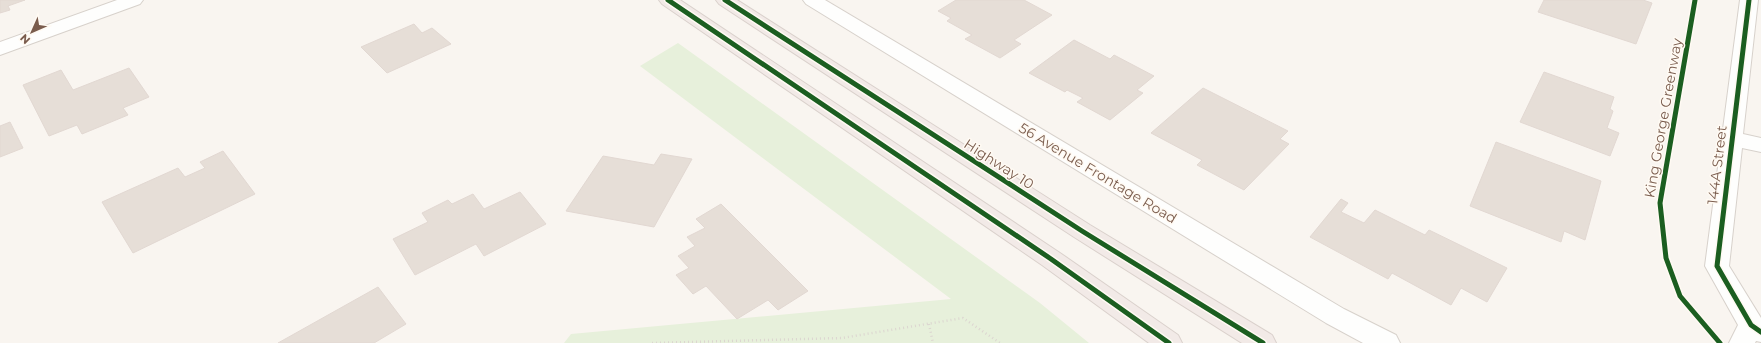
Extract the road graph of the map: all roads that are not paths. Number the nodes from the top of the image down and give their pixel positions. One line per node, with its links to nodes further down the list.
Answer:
1 (134, 0): 6 (street)
2 (668, 0): 10 (highway)
3 (725, 0): 11 (highway, Highway 10)
4 (812, 0): 12 (street, 56 Avenue Frontage Road)
5 (1749, 0): 7 (street, 144A Street)
6 (0, 49)
7 (1732, 139): 8 (street); 9 (street, 144A Street)
8 (1761, 145)
9 (1751, 333)
10 (1169, 343)
11 (1263, 343)
12 (1387, 343)

